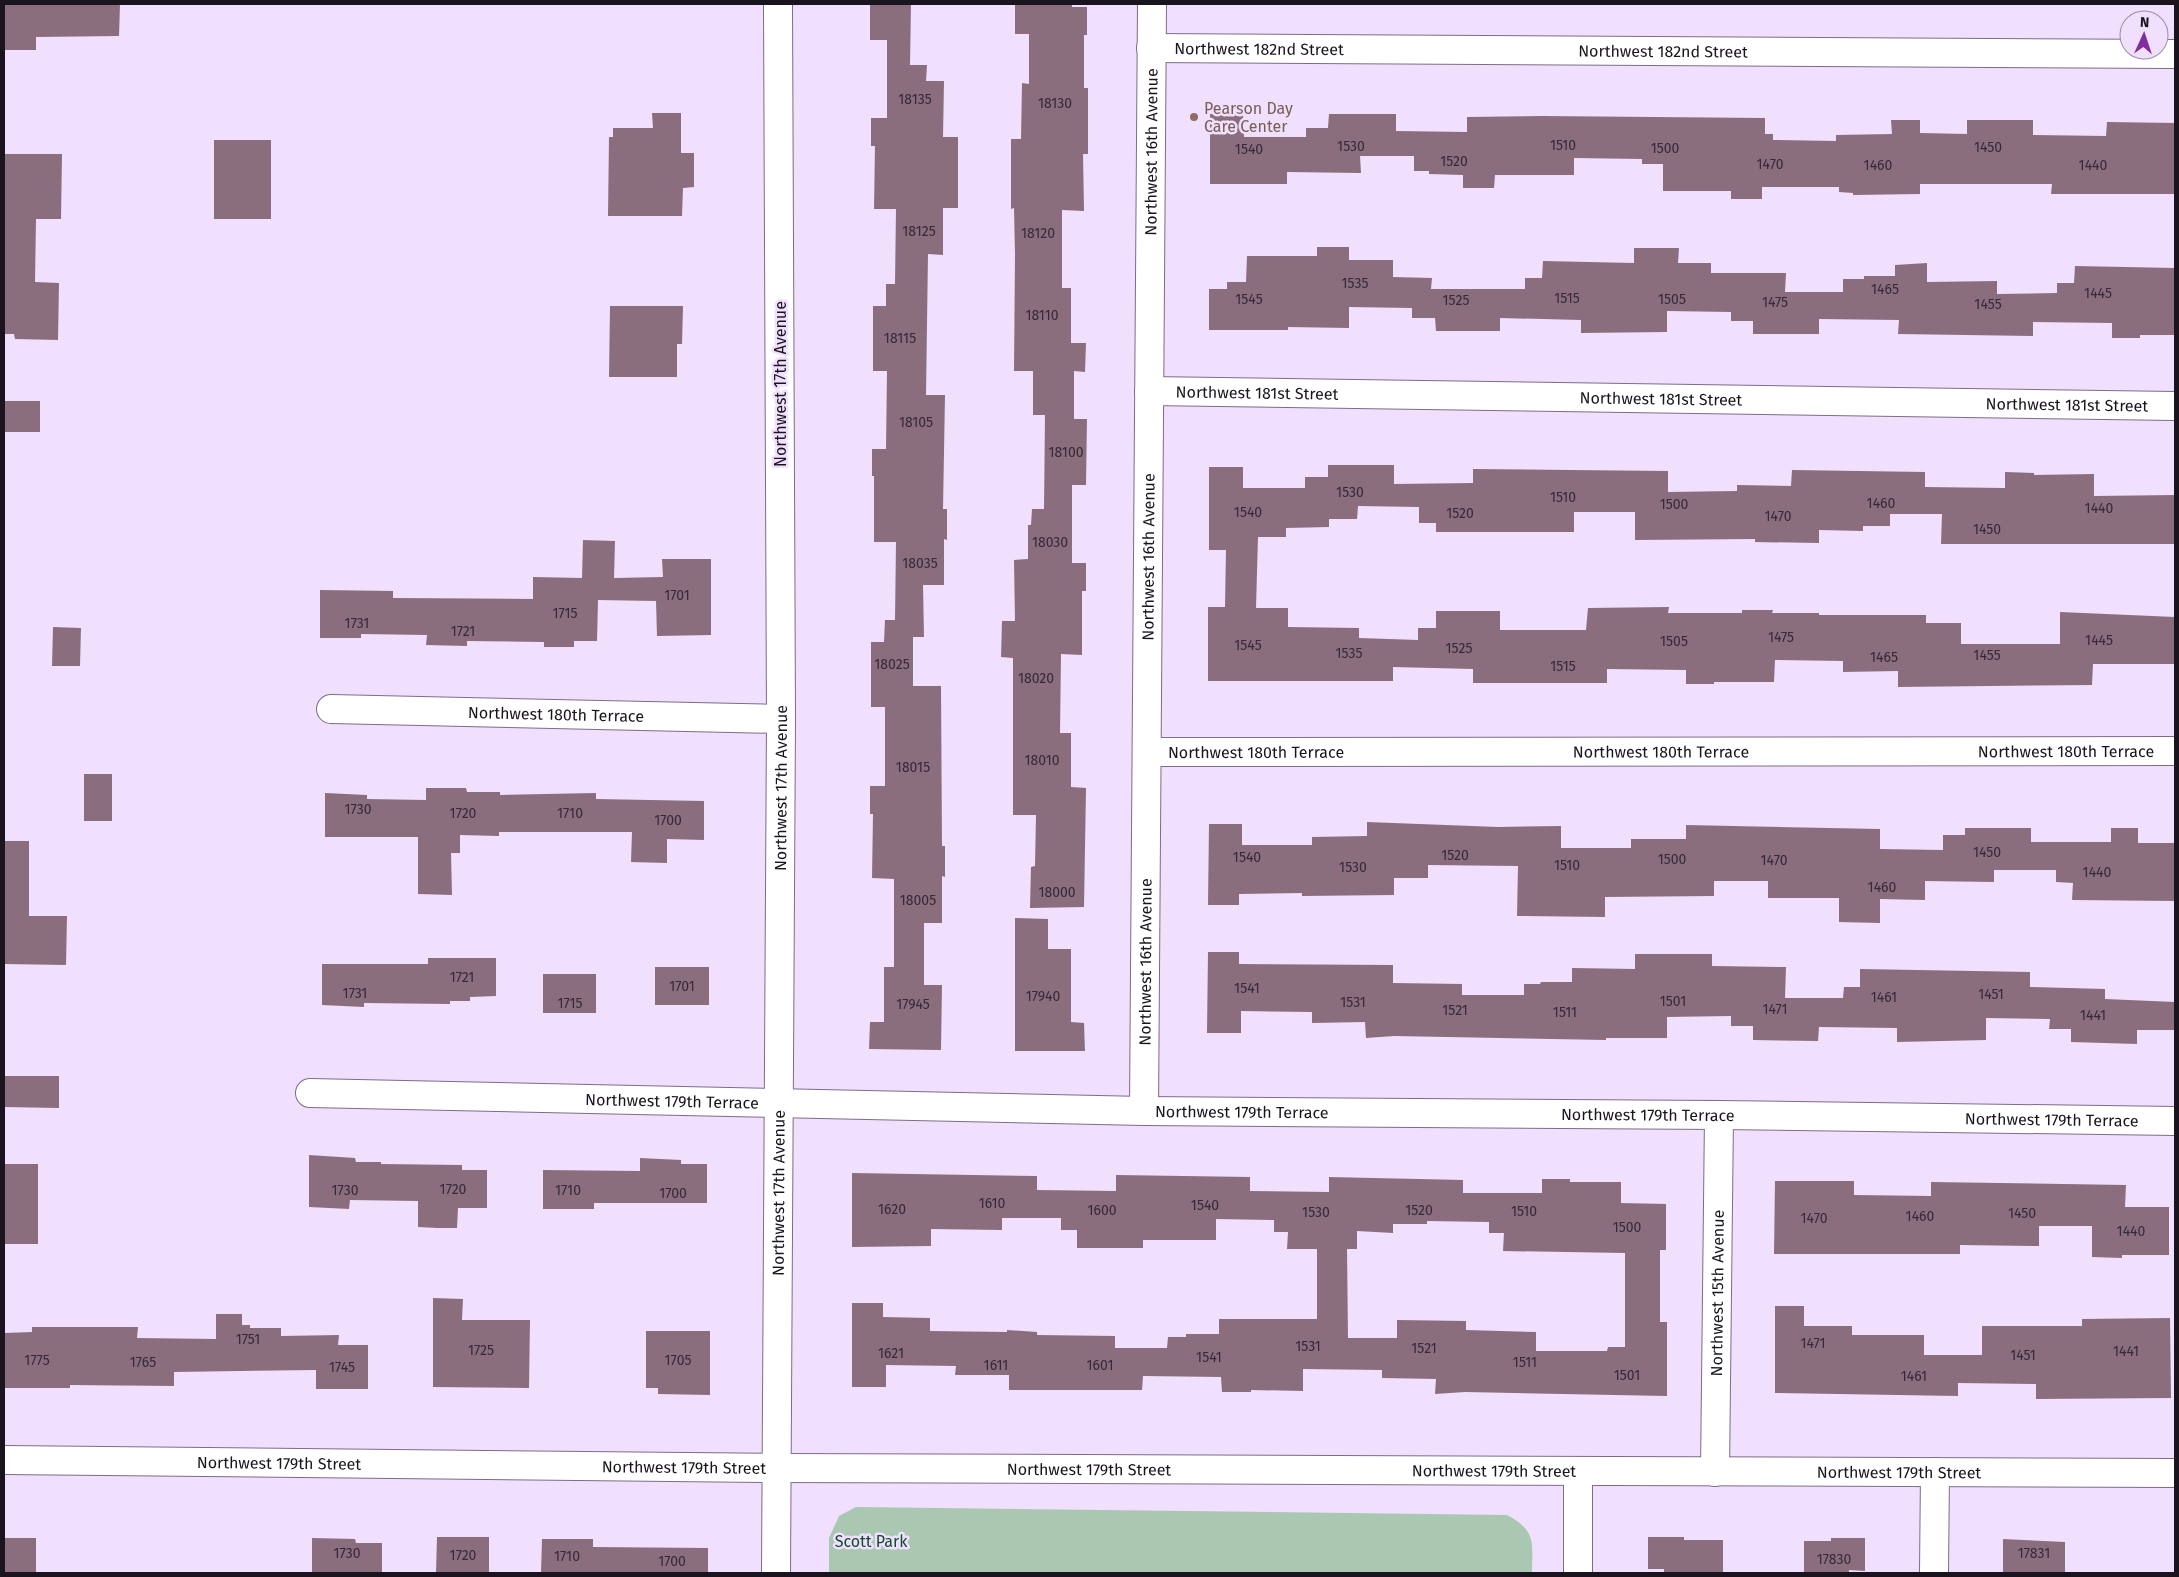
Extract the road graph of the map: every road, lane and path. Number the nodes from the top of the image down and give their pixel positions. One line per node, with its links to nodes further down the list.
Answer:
1 (778, 4): 8 (street, Northwest 17th Avenue)
2 (1152, 4): 3 (street, Northwest 16th Avenue)
3 (1151, 48): 4 (street, Northwest 182nd Street); 5 (street, Northwest 16th Avenue)
4 (2175, 54)
5 (1149, 391): 6 (street, Northwest 181st Street); 10 (street, Northwest 16th Avenue)
6 (2175, 406)
7 (331, 709): 8 (street, Northwest 180th Terrace)
8 (781, 718): 12 (street, Northwest 17th Avenue)
9 (2175, 751): 10 (street, Northwest 180th Terrace)
10 (1146, 752): 13 (street, Northwest 16th Avenue)
11 (310, 1093): 12 (street, Northwest 179th Terrace)
12 (779, 1103): 13 (street, Northwest 179th Terrace); 17 (street, Northwest 17th Avenue)
13 (1144, 1111): 14 (street, Northwest 179th Terrace)
14 (1718, 1115): 15 (street, Northwest 179th Terrace); 19 (street, Northwest 15th Avenue)
15 (2175, 1121)
16 (4, 1460): 17 (street, Northwest 179th Street)
17 (776, 1468): 18 (street, Northwest 179th Street); 22 (street, Northwest 17th Avenue)
18 (1578, 1471): 19 (street, Northwest 179th Street); 23 (street)
19 (1715, 1472): 20 (street, Northwest 179th Street)
20 (1935, 1472): 21 (street, Northwest 179th Street); 24 (street)
21 (2175, 1473)
22 (776, 1573)
23 (1578, 1573)
24 (1934, 1573)

